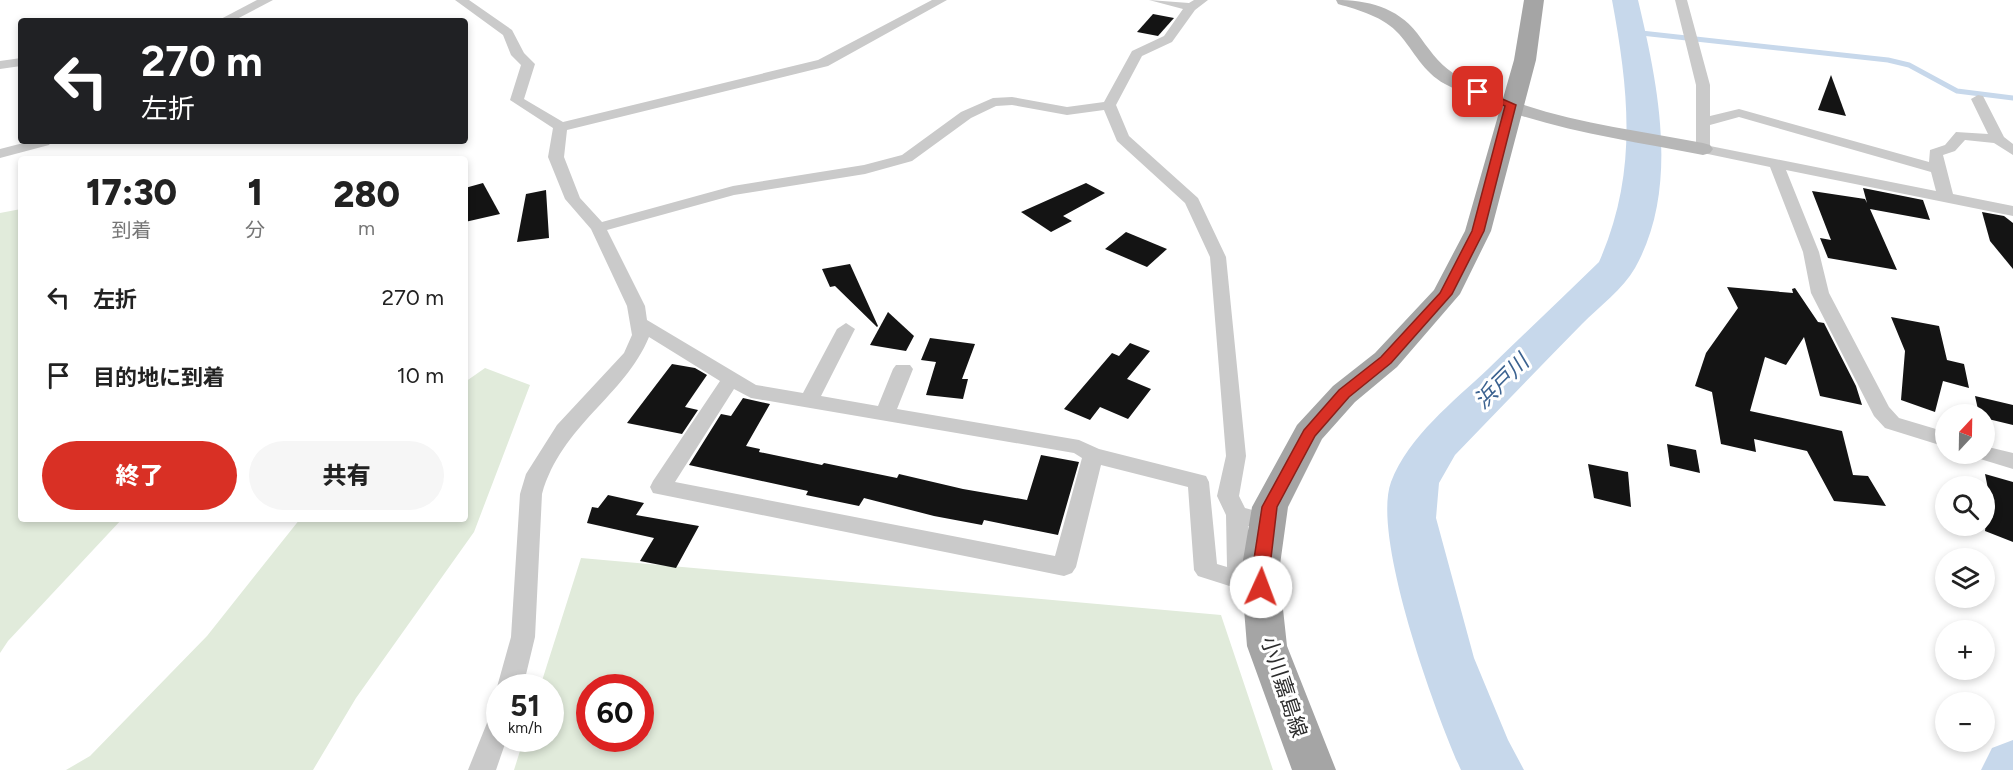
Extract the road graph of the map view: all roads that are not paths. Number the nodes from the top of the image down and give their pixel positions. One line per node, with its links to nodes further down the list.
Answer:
1 (267, 0): 9 (street)
2 (461, 0): 16 (street)
3 (941, 0): 16 (street)
4 (1155, 0): 8 (street)
5 (1344, 0): 14 (street)
6 (1534, 0): 14 (main road, 小川嘉島線)
7 (1681, 0): 15 (street)
8 (1196, 3): 13 (street)
9 (229, 18)
10 (18, 62): 11 (street)
11 (0, 65)
12 (1977, 99): 17 (street)
13 (1109, 105): 26 (street); 37 (street)
14 (1511, 105): 19 (street); 38 (main road, 小川嘉島線)
15 (1703, 122): 19 (street); 23 (street)
16 (560, 127): 26 (street)
17 (1998, 139): 20 (street); 23 (street)
18 (37, 144): 21 (street)
19 (1697, 147): 22 (street)
20 (2013, 151)
21 (0, 154)
22 (1776, 164): 24 (street); 33 (street)
23 (1938, 169): 24 (street)
24 (1946, 198): 25 (street)
25 (2013, 211)
26 (598, 228): 27 (street)
27 (638, 322): 30 (street); 40 (street)
28 (846, 329): 31 (street)
29 (903, 369): 32 (street)
30 (731, 379): 31 (street); 34 (street)
31 (809, 399): 32 (street)
32 (885, 413): 34 (street)
33 (1935, 437)
34 (1093, 455): 39 (street)
35 (1995, 456): 36 (street)
36 (2013, 461)
37 (1237, 515): 38 (street); 39 (street)
38 (1267, 522): 39 (main road, 小川嘉島線)
39 (1250, 584): 43 (main road, 小川嘉島線)
40 (513, 674)
41 (489, 752): 42 (street)
42 (482, 770)
43 (1314, 770)

